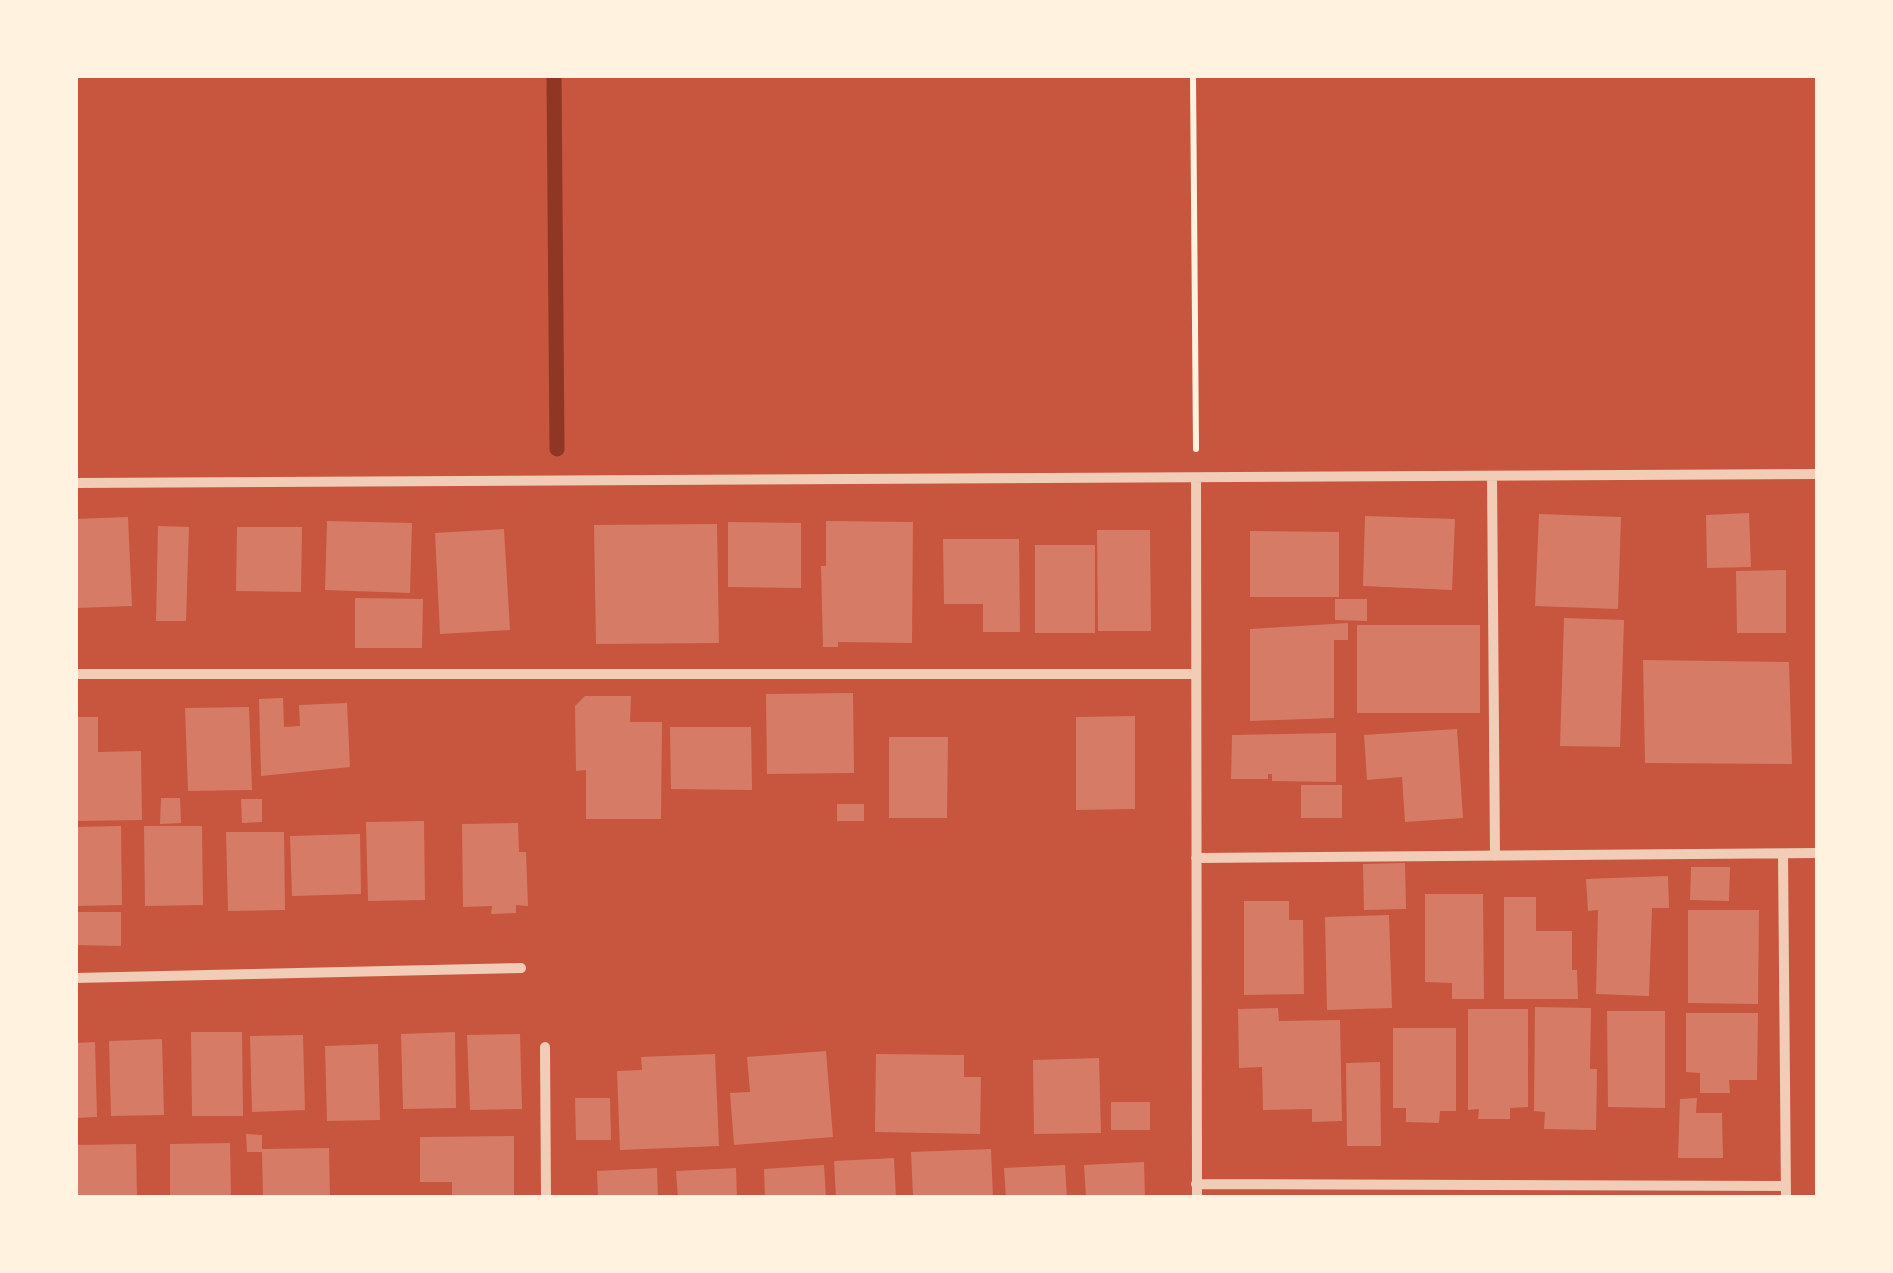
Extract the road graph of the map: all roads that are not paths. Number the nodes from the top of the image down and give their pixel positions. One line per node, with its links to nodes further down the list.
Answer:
1 (1812, 474): 2 (street)
2 (1492, 476): 3 (street); 9 (street)
3 (1196, 478): 4 (street); 6 (street)
4 (75, 483)
5 (75, 674): 6 (street)
6 (1196, 674): 10 (street)
7 (1818, 853): 8 (street)
8 (1783, 854): 9 (street); 15 (street)
9 (1495, 856): 10 (street)
10 (1196, 858): 14 (street)
11 (521, 968): 12 (street)
12 (75, 978)
13 (545, 1047): 16 (street)
14 (1196, 1184): 15 (street); 17 (street)
15 (1786, 1192)
16 (546, 1198)
17 (1196, 1198)

